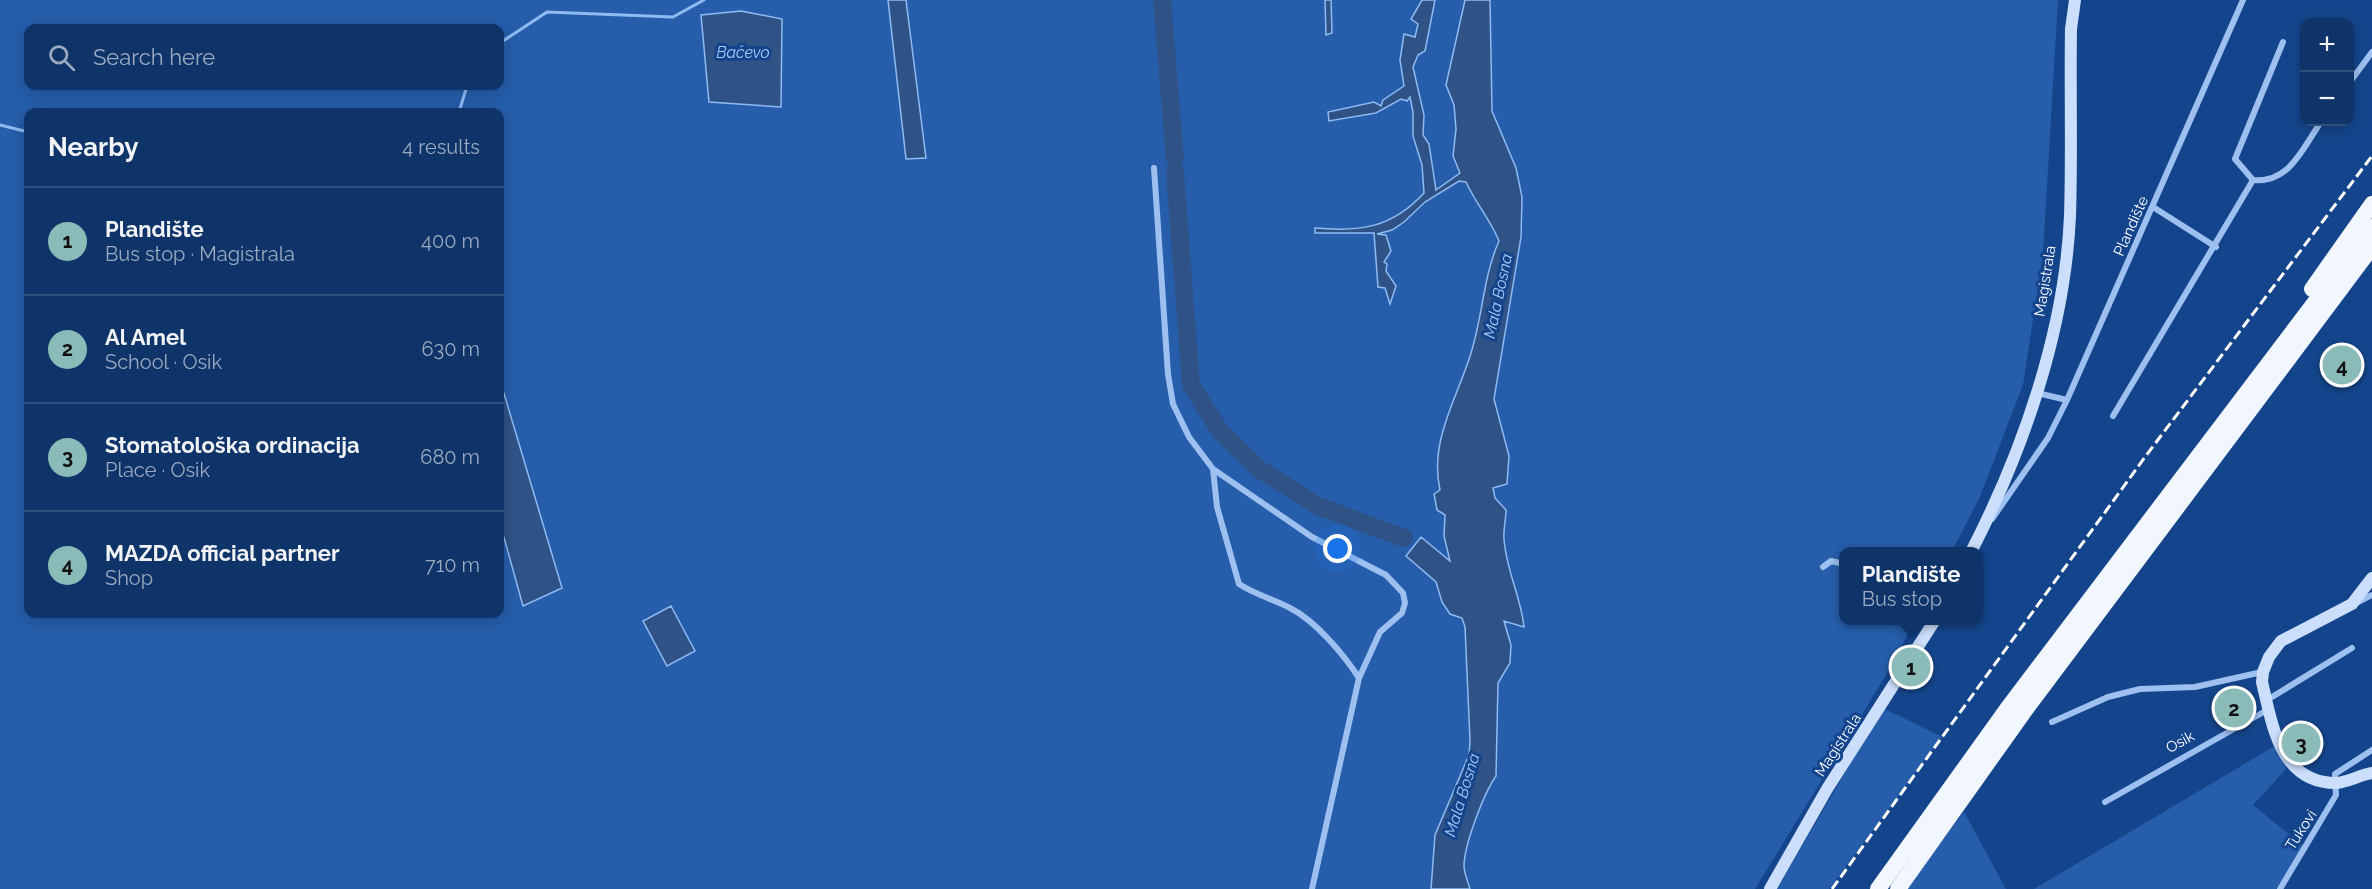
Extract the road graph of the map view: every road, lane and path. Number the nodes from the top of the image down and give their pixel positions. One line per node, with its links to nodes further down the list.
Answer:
1 (2075, 0): 16 (main road, Magistrala)
2 (2243, 0): 10 (street, Plandište)
3 (2283, 42): 8 (street)
4 (2372, 52): 5 (street)
5 (2354, 75)
6 (2318, 126): 8 (street)
7 (1154, 168): 19 (street)
8 (2253, 180): 12 (street)
9 (2372, 204): 15 (highway)
10 (2153, 207): 12 (street); 17 (street, Plandište)
11 (2372, 226): 15 (highway)
12 (2216, 247): 18 (street)
13 (2372, 247): 15 (highway)
14 (2372, 263): 15 (highway)
15 (2290, 346): 32 (highway)
16 (2037, 393): 17 (street); 20 (main road, Magistrala)
17 (2067, 400): 21 (street, Plandište)
18 (2113, 416)
19 (1213, 469): 30 (street); 30 (street)
20 (1973, 547)
21 (1973, 547)
22 (1839, 563): 23 (street)
23 (1823, 567)
24 (2372, 578): 26 (main road)
25 (2372, 595): 26 (street)
26 (2352, 604): 29 (main road)
27 (1932, 625): 39 (main road, Magistrala)
28 (2352, 648): 31 (street, Osik)
29 (2263, 672): 31 (main road); 33 (street)
30 (1359, 678): 38 (street)
31 (2269, 704): 36 (main road); 37 (street, Osik)
32 (2012, 716): 40 (highway); 41 (highway)
33 (2052, 722)
34 (2372, 750): 36 (street)
35 (2372, 773): 36 (main road)
36 (2335, 783): 42 (street, Tukovi)
37 (2105, 802)
38 (1311, 889)
39 (1770, 889)
40 (1878, 889)
41 (1898, 889)
42 (2280, 889)

